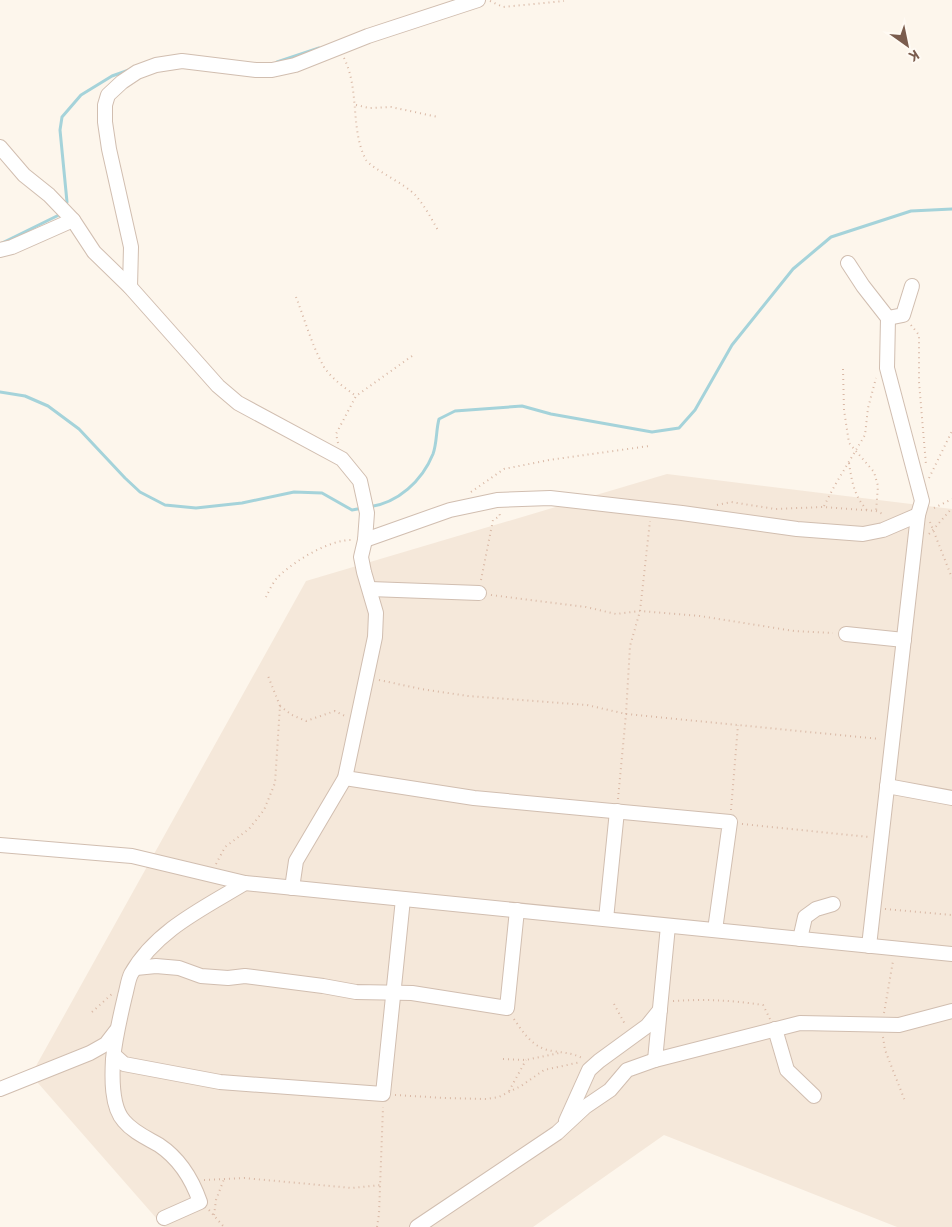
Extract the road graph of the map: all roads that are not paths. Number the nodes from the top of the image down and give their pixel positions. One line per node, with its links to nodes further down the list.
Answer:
1 (478, 0): 7 (street)
2 (0, 147): 3 (street)
3 (67, 213): 4 (street); 7 (street)
4 (0, 250)
5 (848, 263): 8 (street)
6 (912, 286): 8 (street)
7 (130, 287): 10 (street)
8 (888, 318): 9 (street)
9 (918, 515): 10 (street); 14 (street)
10 (365, 540): 11 (street)
11 (370, 588): 12 (street); 15 (street)
12 (480, 593)
13 (846, 634): 14 (street)
14 (904, 640): 16 (street)
15 (345, 778): 18 (street); 21 (street)
16 (887, 786): 17 (street); 29 (street)
17 (952, 798)
18 (617, 811): 25 (street); 27 (street)
19 (0, 845): 20 (street)
20 (245, 883): 21 (street); 31 (street)
21 (292, 888): 22 (street)
22 (403, 899): 24 (street); 32 (street)
23 (833, 904): 28 (street)
24 (517, 910): 25 (street); 32 (street)
25 (606, 919): 26 (street)
26 (668, 926): 27 (street); 33 (street)
27 (715, 930): 28 (street)
28 (800, 939): 29 (street)
29 (869, 946): 30 (street)
30 (952, 954)
31 (133, 972): 32 (street); 35 (street)
32 (394, 992): 37 (street)
33 (661, 1006): 38 (street); 41 (street)
34 (952, 1011): 36 (street)
35 (118, 1028): 37 (street); 39 (street)
36 (775, 1029): 38 (street); 40 (street)
37 (114, 1055): 42 (street)
38 (655, 1060): 41 (street)
39 (0, 1090)
40 (814, 1096)
41 (564, 1127): 43 (street)
42 (164, 1218)
43 (417, 1227)

